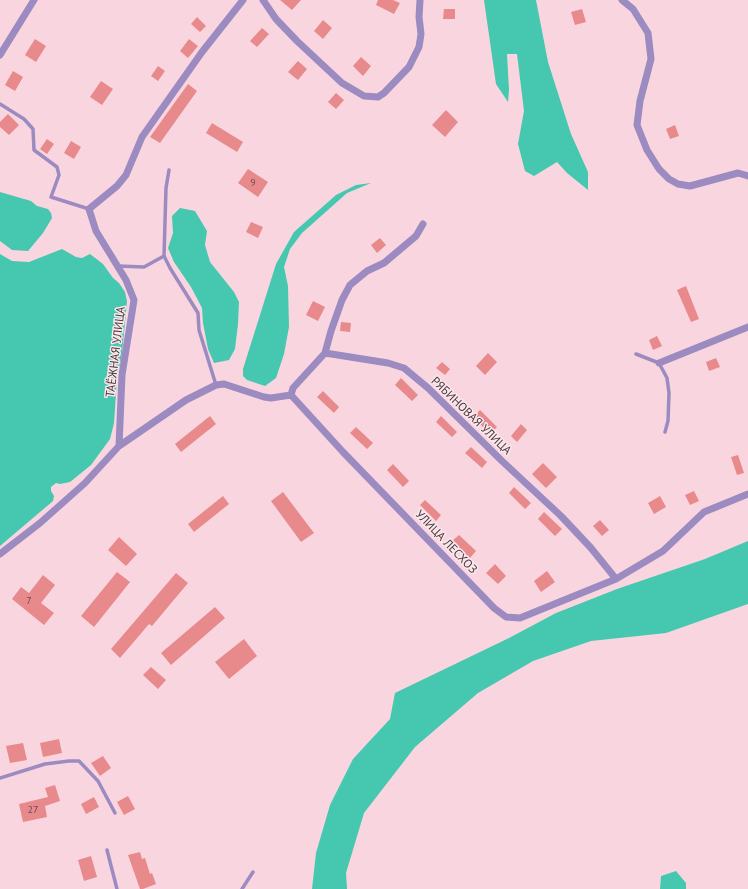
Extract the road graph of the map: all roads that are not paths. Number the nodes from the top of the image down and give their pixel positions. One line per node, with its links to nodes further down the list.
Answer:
1 (34, 0): 6 (street)
2 (243, 0): 10 (street)
3 (263, 0): 4 (street)
4 (420, 0)
5 (622, 0): 9 (street)
6 (0, 55)
7 (0, 104): 10 (lane)
8 (169, 170): 12 (lane)
9 (748, 176)
10 (89, 209): 13 (street, ТАЁЖНАЯ УЛИЦА)
11 (422, 224): 15 (street)
12 (164, 256): 13 (lane); 18 (lane)
13 (117, 266): 21 (street, ТАЁЖНАЯ УЛИЦА)
14 (748, 326): 17 (street)
15 (325, 353): 19 (street); 24 (street, РЯБИНОВАЯ УЛИЦА)
16 (636, 354): 17 (lane)
17 (659, 363): 20 (lane)
18 (216, 385): 19 (street); 21 (street)
19 (291, 395): 24 (street, УЛИЦА ЛЕСХОЗ)
20 (665, 432)
21 (119, 446): 23 (street)
22 (748, 494): 24 (street, УЛИЦА ЛЕСХОЗ)
23 (0, 554)
24 (616, 579)
25 (0, 778): 26 (lane)
26 (116, 812)
27 (107, 850): 29 (lane)
28 (253, 872): 30 (lane)
29 (117, 889)
30 (242, 889)

